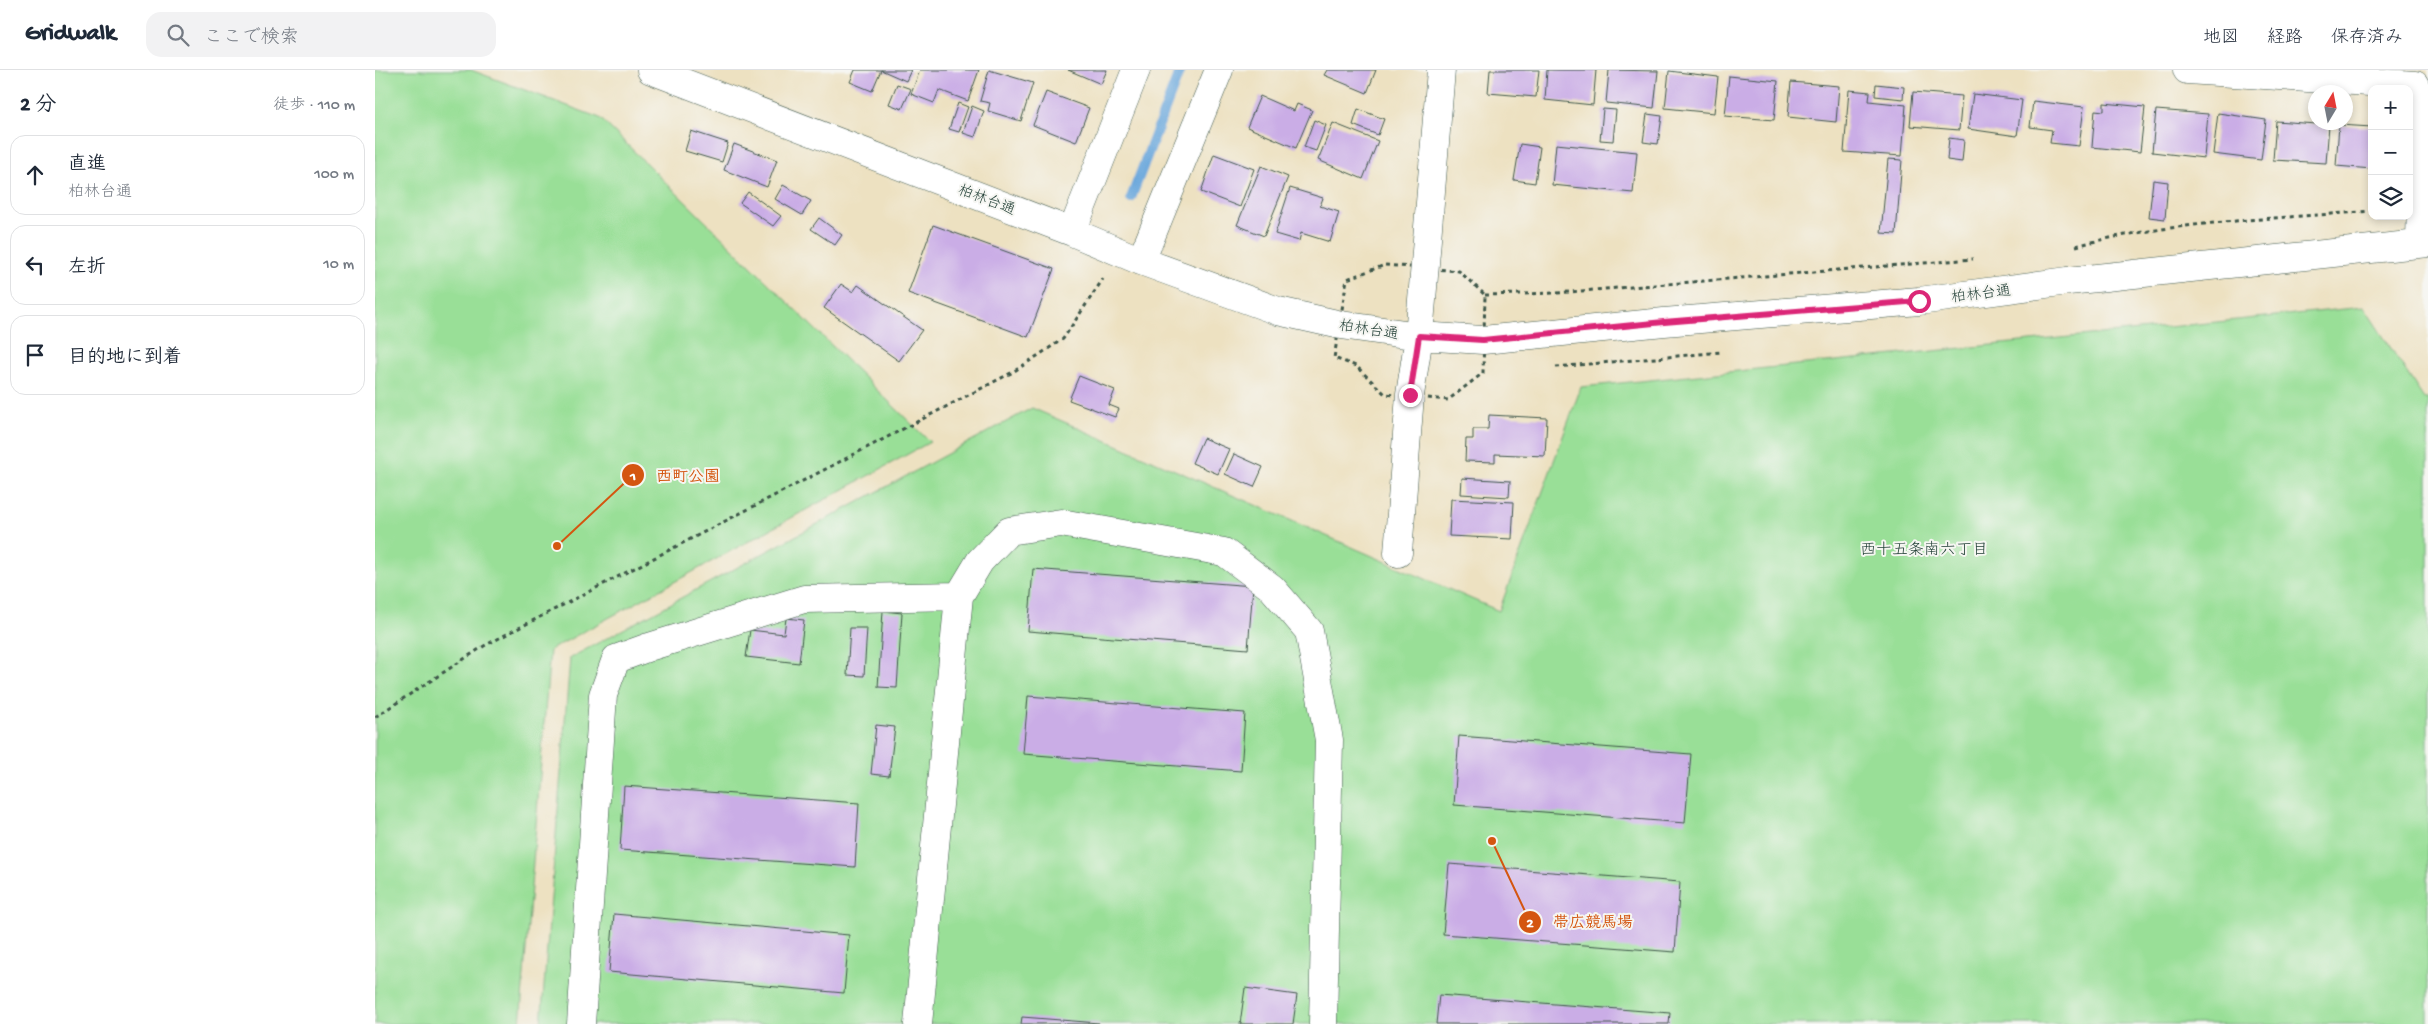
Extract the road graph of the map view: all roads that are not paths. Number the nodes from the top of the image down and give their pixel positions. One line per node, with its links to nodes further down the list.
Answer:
1 (651, 70): 6 (street, 柏林台通)
2 (1136, 70): 6 (street)
3 (1219, 70): 8 (street)
4 (1441, 70): 9 (street)
5 (2187, 70): 7 (street)
6 (1072, 232): 8 (street, 柏林台通)
7 (2424, 243): 9 (street, 柏林台通)
8 (1141, 261): 9 (street, 柏林台通)
9 (1419, 336): 10 (street)
10 (1398, 553)
11 (959, 596): 12 (street); 13 (street); 14 (street)
12 (581, 1024)
13 (918, 1024)
14 (1323, 1024)

